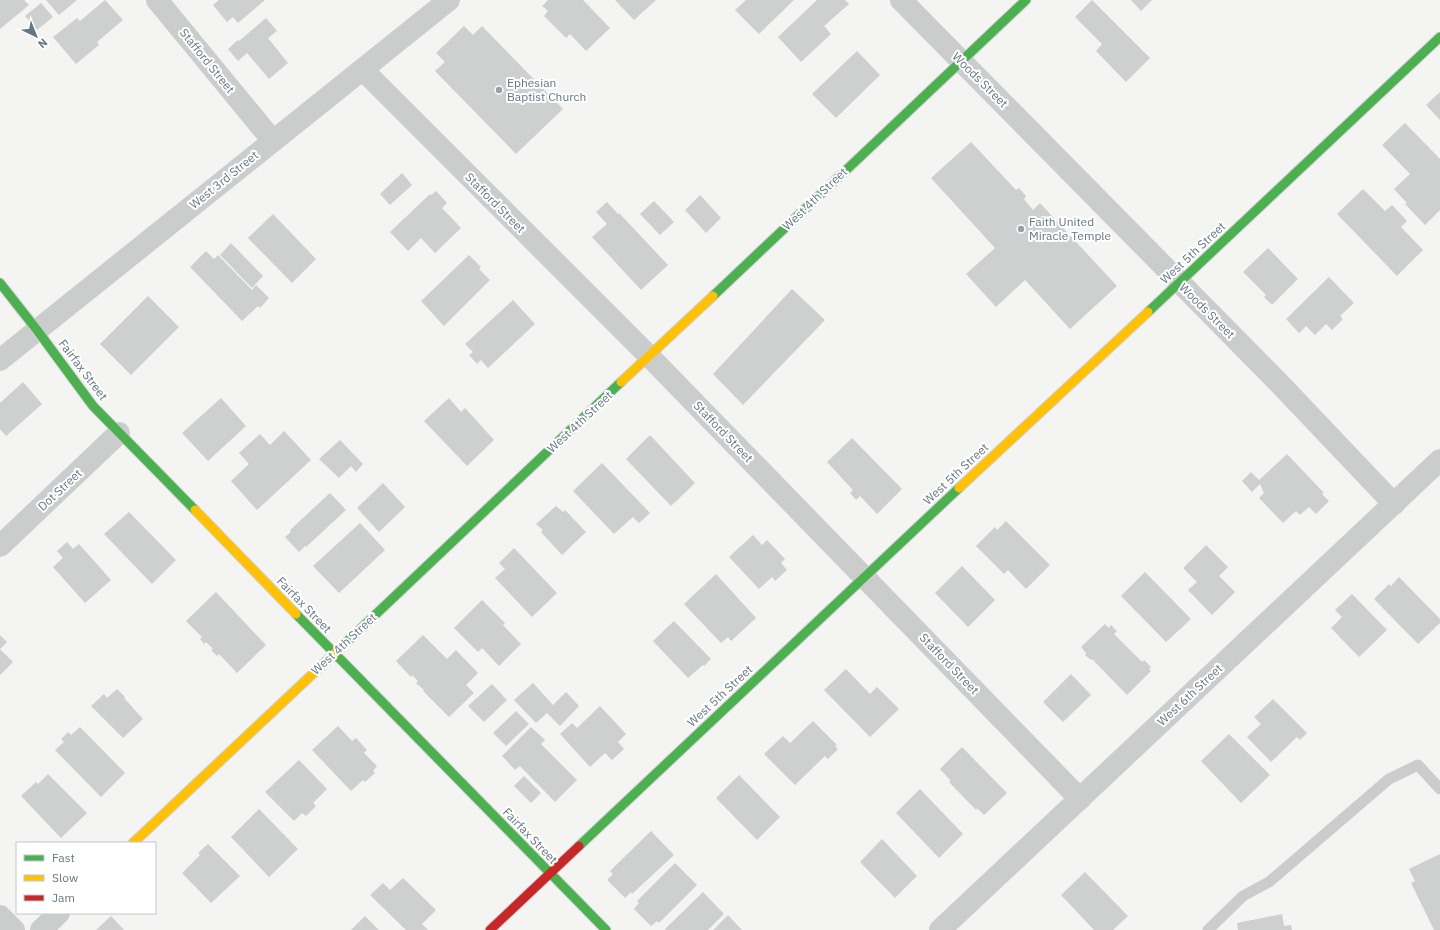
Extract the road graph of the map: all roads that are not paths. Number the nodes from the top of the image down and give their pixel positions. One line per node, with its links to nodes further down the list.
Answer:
1 (157, 0): 8 (street, Stafford Street)
2 (449, 0): 7 (street, West 3rd Street)
3 (901, 0): 6 (street, Woods Street)
4 (1026, 0): 6 (street, West 4th Street)
5 (1440, 37): 10 (street, West 5th Street)
6 (961, 61): 10 (street, Woods Street); 12 (street, West 4th Street)
7 (363, 70): 8 (street, West 3rd Street); 12 (street, Stafford Street)
8 (273, 141): 11 (street, West 3rd Street)
9 (0, 283): 11 (street, Fairfax Street)
10 (1179, 283): 16 (street, Woods Street); 18 (street, West 5th Street)
11 (37, 330): 13 (street, West 3rd Street); 14 (street, Fairfax Street)
12 (649, 356): 18 (street, Stafford Street); 19 (street, West 4th Street)
13 (0, 360)
14 (119, 433): 17 (street, Dot Street); 19 (street, Fairfax Street)
15 (1440, 460): 16 (street, West 6th Street)
16 (1394, 504): 21 (street, West 6th Street)
17 (0, 546)
18 (864, 577): 21 (street, Stafford Street); 23 (street, West 5th Street)
19 (334, 653): 22 (street, West 4th Street); 23 (street, Fairfax Street)
20 (1440, 788): 31 (lane)
21 (1080, 799): 30 (street, West 6th Street)
22 (134, 842)
23 (550, 874): 28 (street, West 5th Street); 29 (street, Fairfax Street)
24 (58, 914): 27 (street)
25 (0, 916): 26 (street)
26 (14, 930)
27 (41, 930)
28 (490, 930)
29 (606, 930)
30 (940, 930)
31 (1208, 930)

